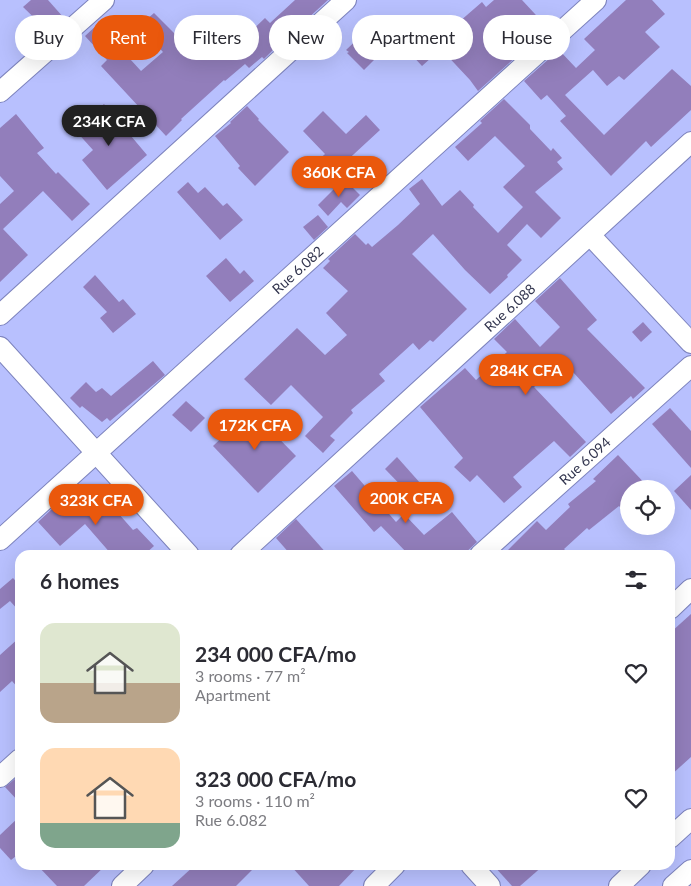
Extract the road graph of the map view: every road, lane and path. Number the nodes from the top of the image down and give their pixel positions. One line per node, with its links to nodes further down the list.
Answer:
1 (104, 0): 4 (street)
2 (346, 0): 7 (street)
3 (596, 0): 11 (street, Rue 6.082)
4 (0, 92)
5 (691, 142): 6 (street, Rue 6.088)
6 (590, 235): 8 (street); 14 (street, Rue 6.088)
7 (0, 315)
8 (691, 343)
9 (0, 347): 11 (street)
10 (691, 366): 15 (street, Rue 6.094)
11 (96, 453): 12 (street, Rue 6.082); 13 (street)
12 (0, 540)
13 (184, 550)
14 (245, 550)
15 (486, 550)
16 (691, 589): 17 (street)
17 (675, 604)
18 (15, 764): 19 (street)
19 (0, 777)
20 (691, 819): 21 (street)
21 (675, 833)
22 (139, 870): 27 (street)
23 (390, 870): 28 (street)
24 (476, 870): 29 (street)
25 (636, 870): 30 (street)
26 (691, 870): 31 (street)
27 (122, 886)
28 (374, 886)
29 (490, 886)
30 (619, 886)
31 (673, 886)

